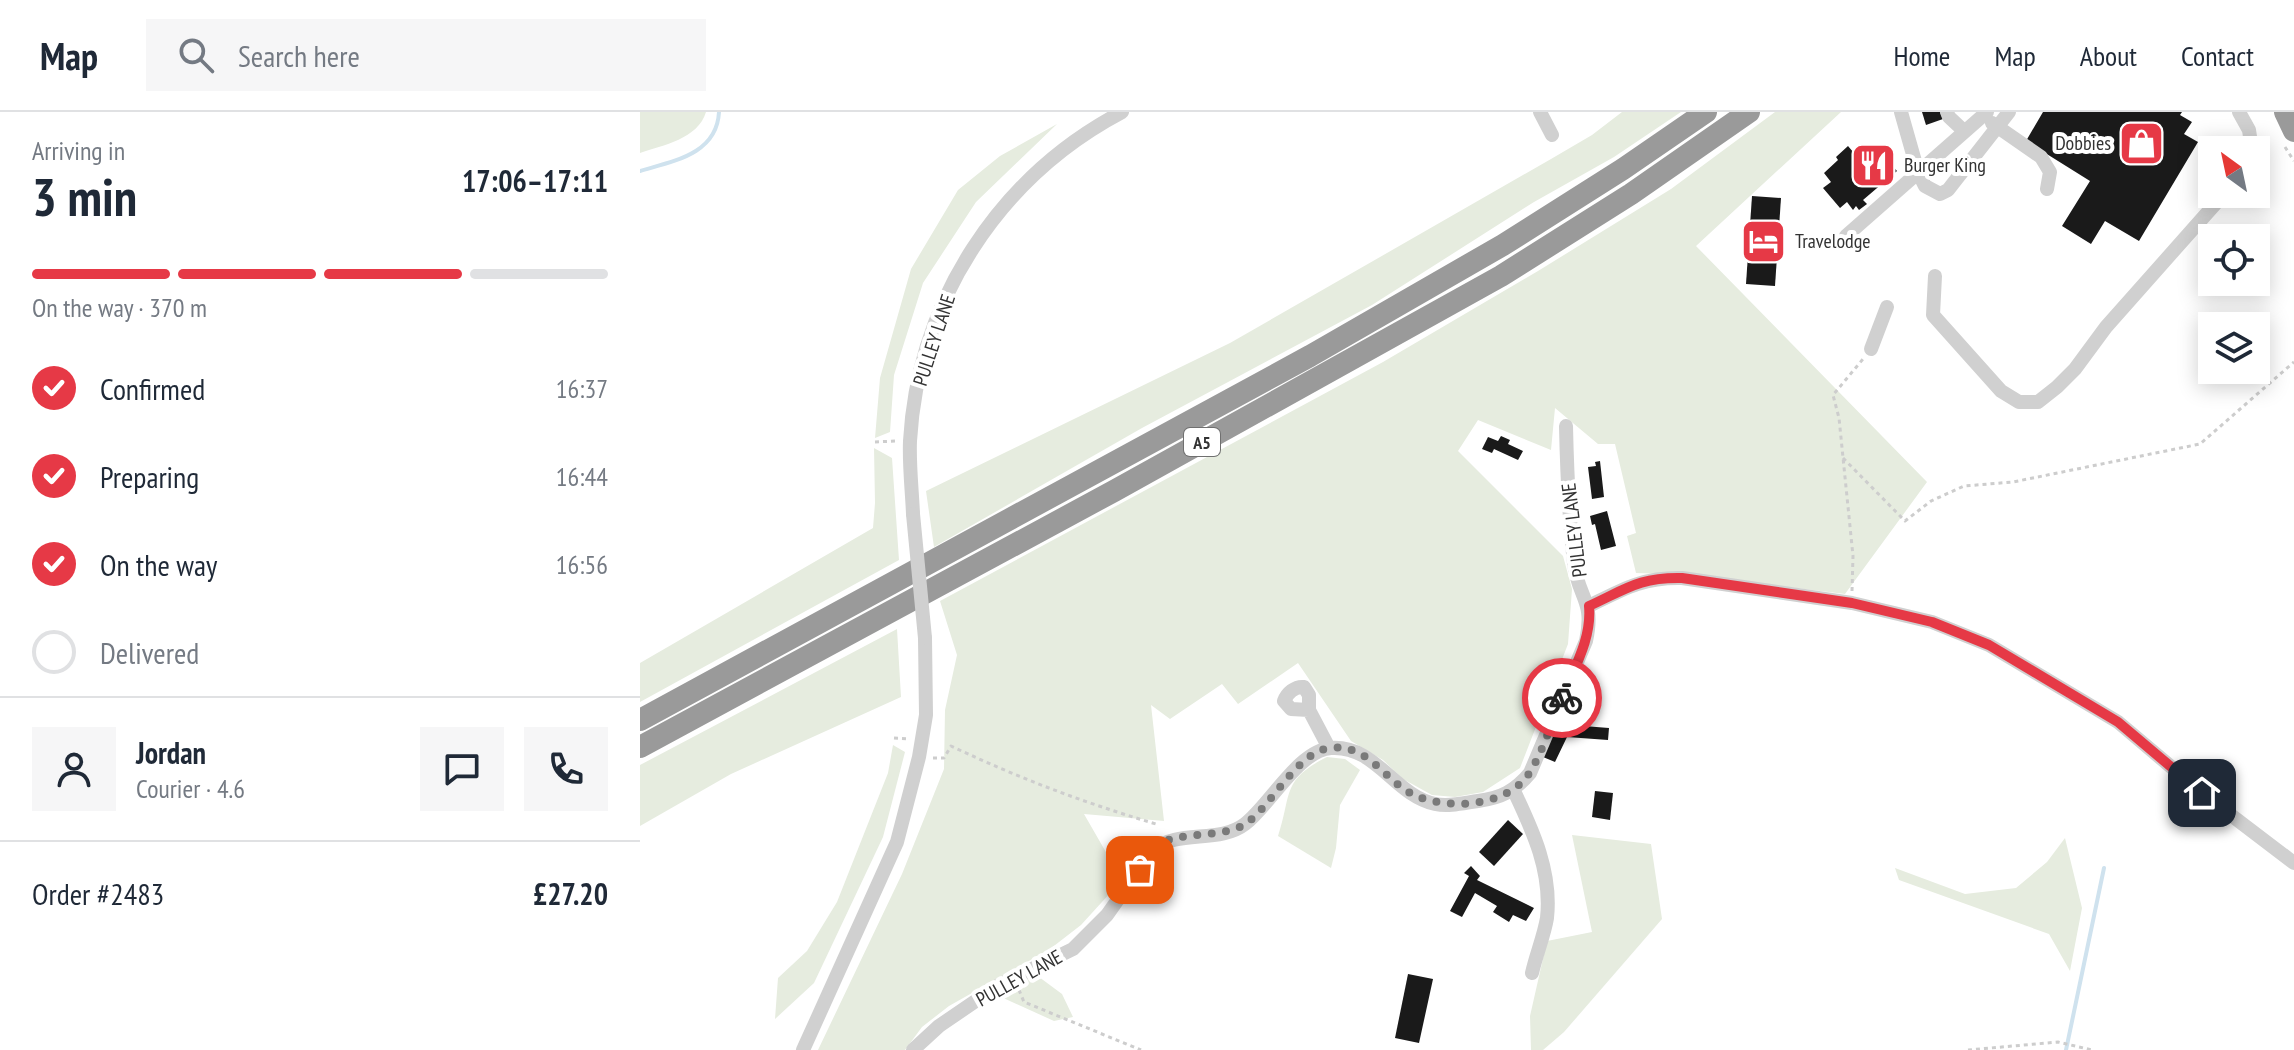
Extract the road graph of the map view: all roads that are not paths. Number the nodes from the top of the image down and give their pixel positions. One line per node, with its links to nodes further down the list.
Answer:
1 (1122, 112): 32 (street, PULLEY LANE, bridge)
2 (1540, 112): 14 (street)
3 (1706, 112): 26 (highway, A5)
4 (1749, 112): 27 (highway, A5)
5 (1901, 112): 16 (street)
6 (1947, 112): 12 (street)
7 (2009, 112): 11 (street)
8 (2239, 112): 15 (street)
9 (2285, 112): 13 (highway)
10 (1983, 114): 11 (street); 12 (street)
11 (1997, 126): 16 (street); 17 (street)
12 (1964, 131): 16 (street)
13 (2294, 131)
14 (1552, 135)
15 (2250, 136)
16 (1918, 172): 19 (street)
17 (2047, 189)
18 (2212, 208): 20 (street)
19 (1846, 236)
20 (1935, 276)
21 (1887, 307): 22 (street)
22 (1871, 349)
23 (1566, 426): 24 (street, PULLEY LANE)
24 (1589, 606): 29 (street, PULLEY LANE); 30 (street)
25 (1309, 710): 28 (street)
26 (640, 720)
27 (640, 747)
28 (1329, 748): 29 (street); 33 (street, PULLEY LANE)
29 (1514, 791): 31 (street)
30 (2294, 863)
31 (1532, 973)
32 (803, 1050)
33 (913, 1050)

